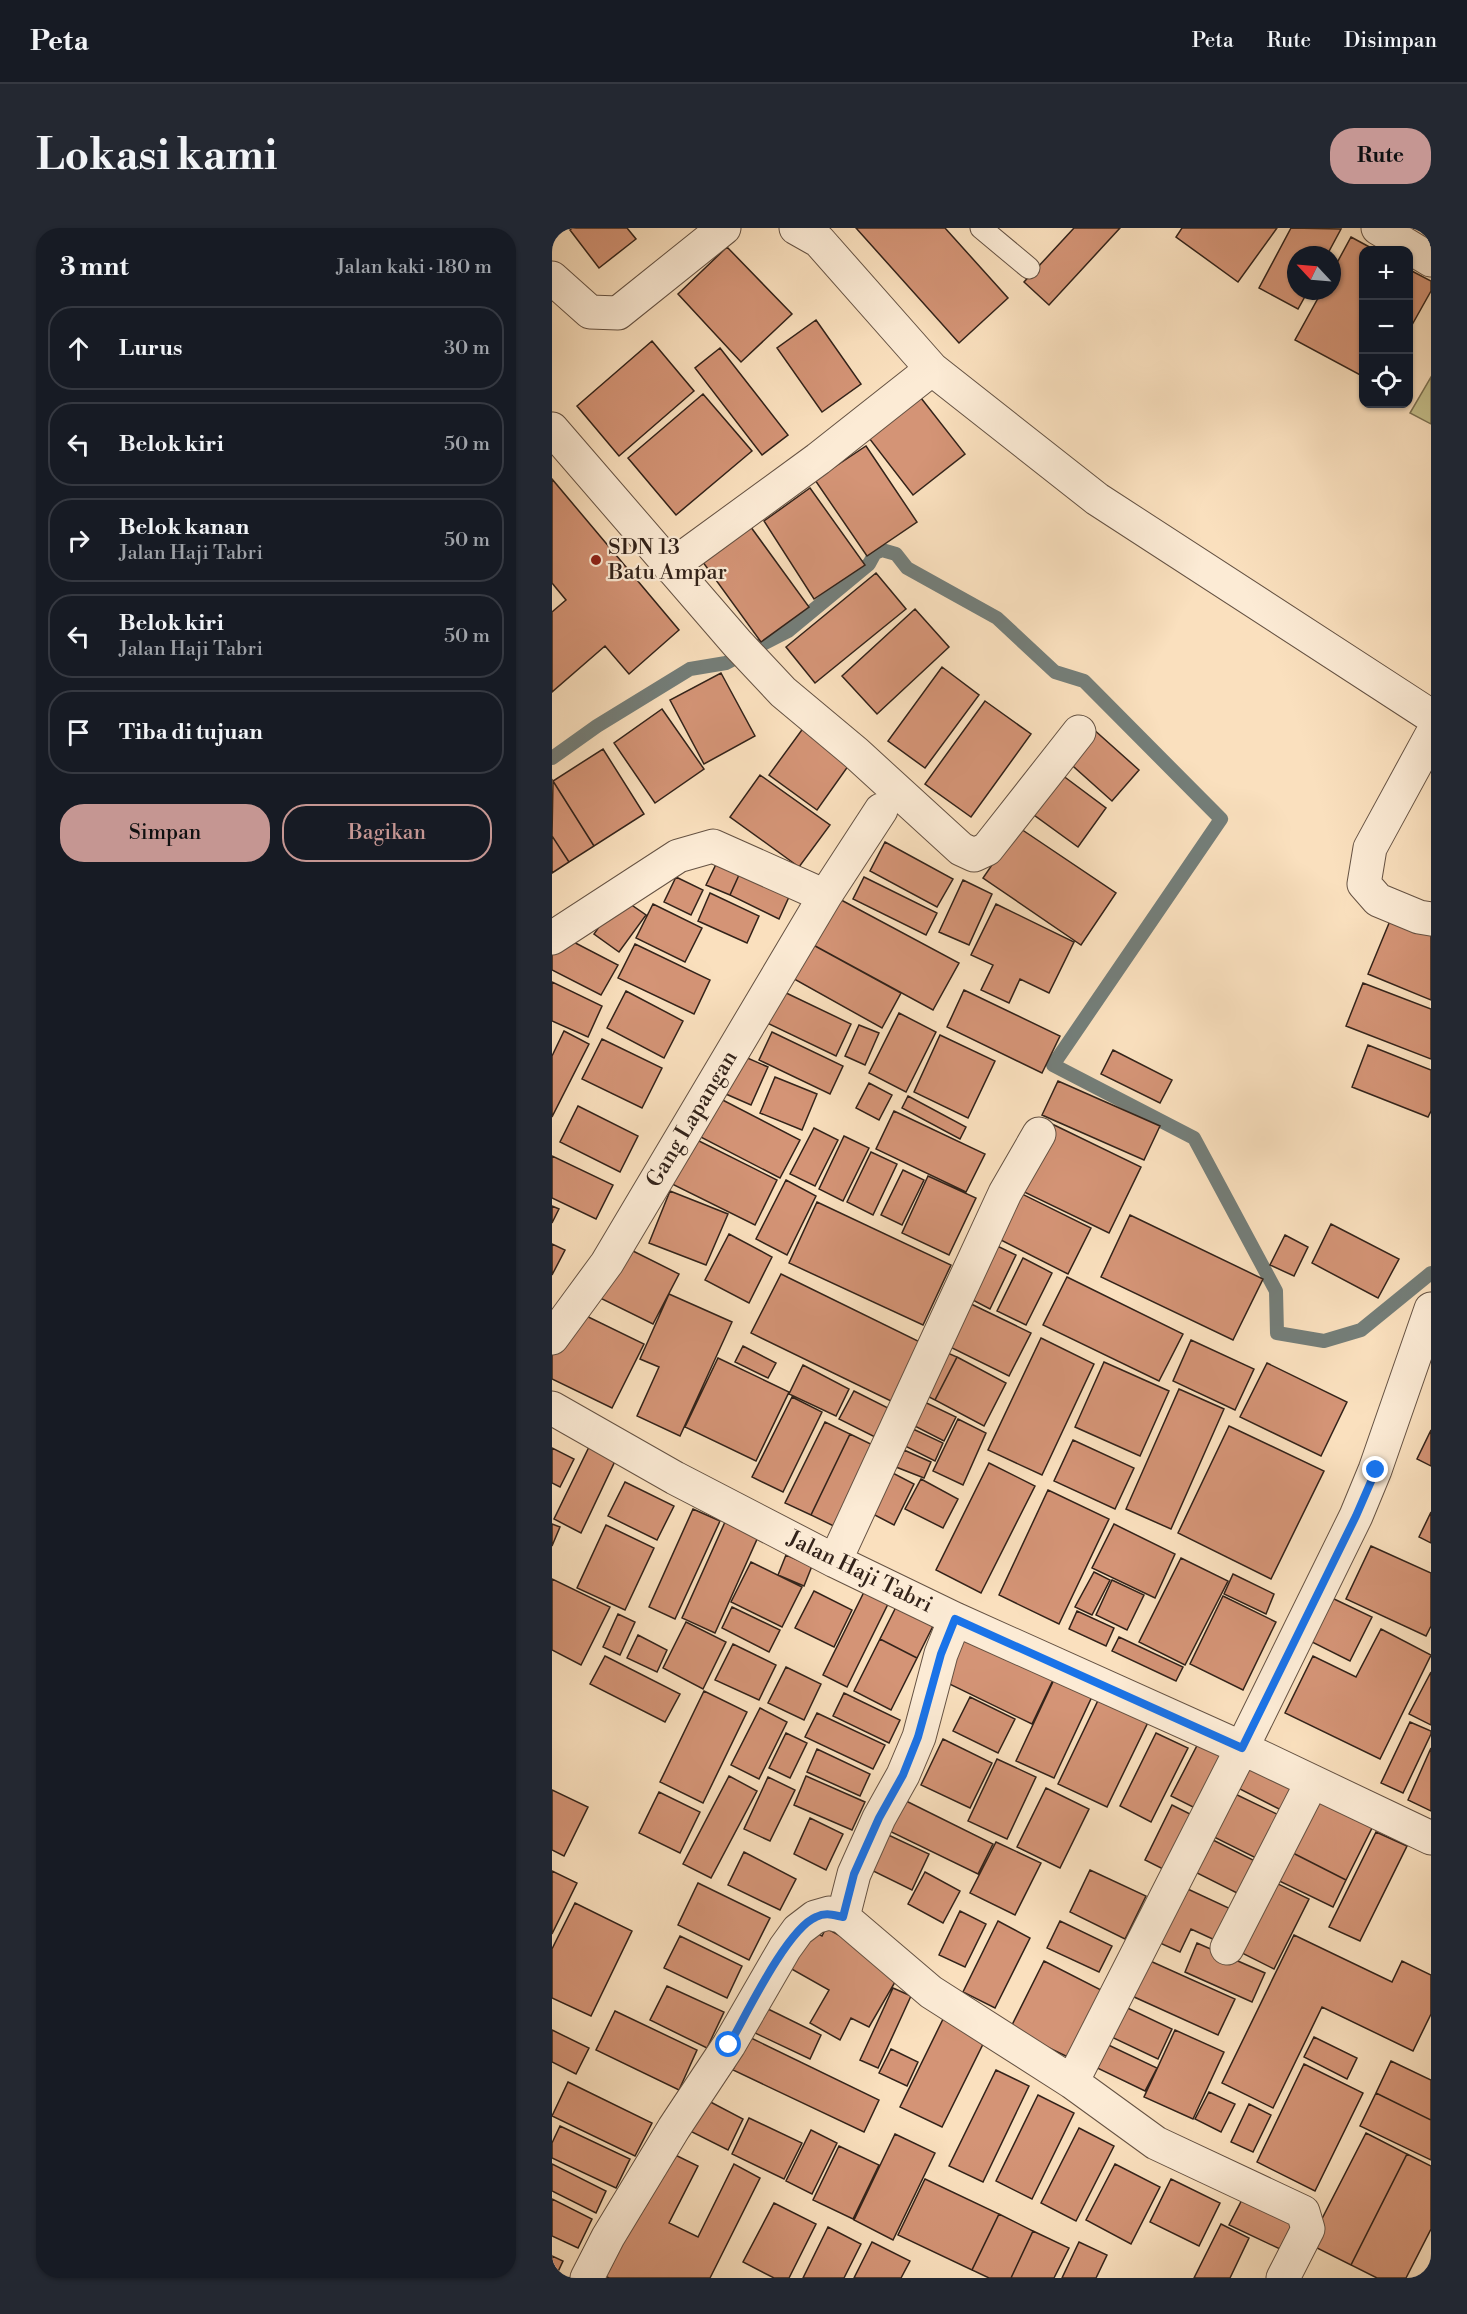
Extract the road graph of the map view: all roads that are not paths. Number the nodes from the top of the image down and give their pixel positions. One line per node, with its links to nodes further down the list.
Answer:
1 (724, 228): 7 (street)
2 (796, 228): 8 (street)
3 (981, 228): 6 (lane)
4 (1378, 228): 5 (street)
5 (1431, 260)
6 (1029, 268)
7 (552, 278)
8 (932, 369): 10 (street); 11 (street)
9 (552, 429): 10 (street)
10 (670, 567): 14 (street)
11 (1431, 716)
12 (1079, 732): 14 (street)
13 (1431, 736): 16 (street)
14 (888, 800): 15 (street, Gang Lapangan)
15 (825, 896): 17 (street); 20 (street, Gang Lapangan)
16 (1431, 919)
17 (552, 938)
18 (1039, 1134): 22 (street)
19 (1431, 1309): 24 (street)
20 (552, 1338)
21 (552, 1408): 22 (street, Jalan Haji Tabri)
22 (835, 1561): 23 (street, Jalan Haji Tabri)
23 (955, 1619): 24 (street, Jalan Haji Tabri); 27 (street)
24 (1242, 1748): 25 (street, Jalan Haji Tabri); 29 (street)
25 (1312, 1782): 26 (street, Jalan Haji Tabri); 28 (street)
26 (1431, 1838)
27 (843, 1917): 29 (street); 30 (street)
28 (1227, 1948)
29 (1072, 2082): 31 (street)
30 (587, 2278)
31 (1283, 2278)

